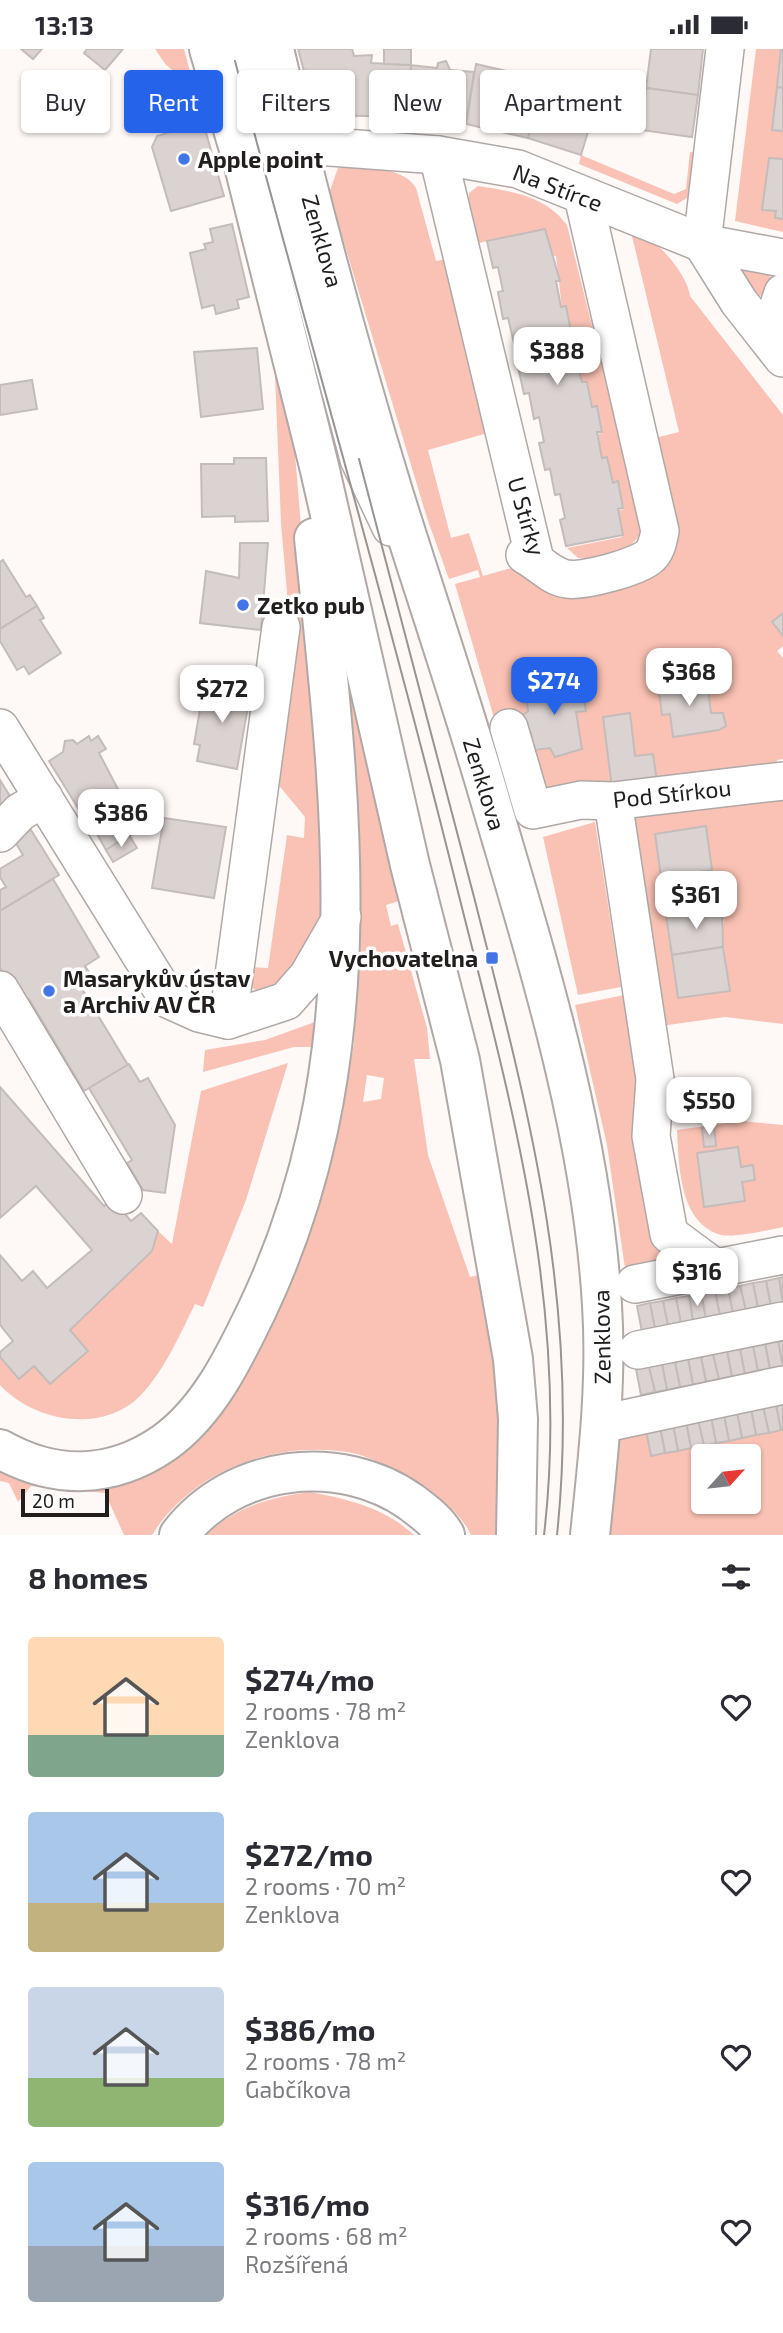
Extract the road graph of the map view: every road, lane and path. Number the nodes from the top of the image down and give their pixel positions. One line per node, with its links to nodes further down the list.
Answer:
1 (209, 49): 7 (main road, Zenklova)
2 (232, 49): 7 (street)
3 (249, 49): 7 (street)
4 (274, 49): 7 (main road, Zenklova)
5 (725, 49): 9 (street)
6 (438, 155): 7 (street, Na Stírce); 8 (street, Na Stírce); 8 (street, U Stírky)
7 (273, 157): 13 (main road, Zenklova); 31 (main road, Zenklova)
8 (583, 196): 9 (street, Na Stírce)
9 (702, 243): 10 (street, Na Stírce); 12 (street)
10 (783, 258)
11 (783, 293): 12 (street)
12 (776, 348)
13 (319, 466): 21 (main road); 35 (main road, Zenklova)
14 (281, 627): 23 (street)
15 (0, 727): 18 (street)
16 (509, 728): 19 (street, Pod Stírkou)
17 (783, 781): 19 (street, Pod Stírkou)
18 (44, 798): 20 (street); 23 (street)
19 (613, 801): 26 (street)
20 (0, 833)
21 (342, 917): 23 (street); 32 (main road)
22 (0, 990): 24 (street)
23 (228, 1020)
24 (123, 1195)
25 (783, 1255): 26 (street)
26 (715, 1268): 27 (street)
27 (635, 1284)
28 (783, 1321): 29 (street)
29 (638, 1350)
30 (783, 1385): 31 (street)
31 (601, 1424): 36 (main road, Zenklova)
32 (0, 1449)
33 (179, 1535): 34 (main road)
34 (445, 1535)
35 (516, 1535)
36 (590, 1535)

